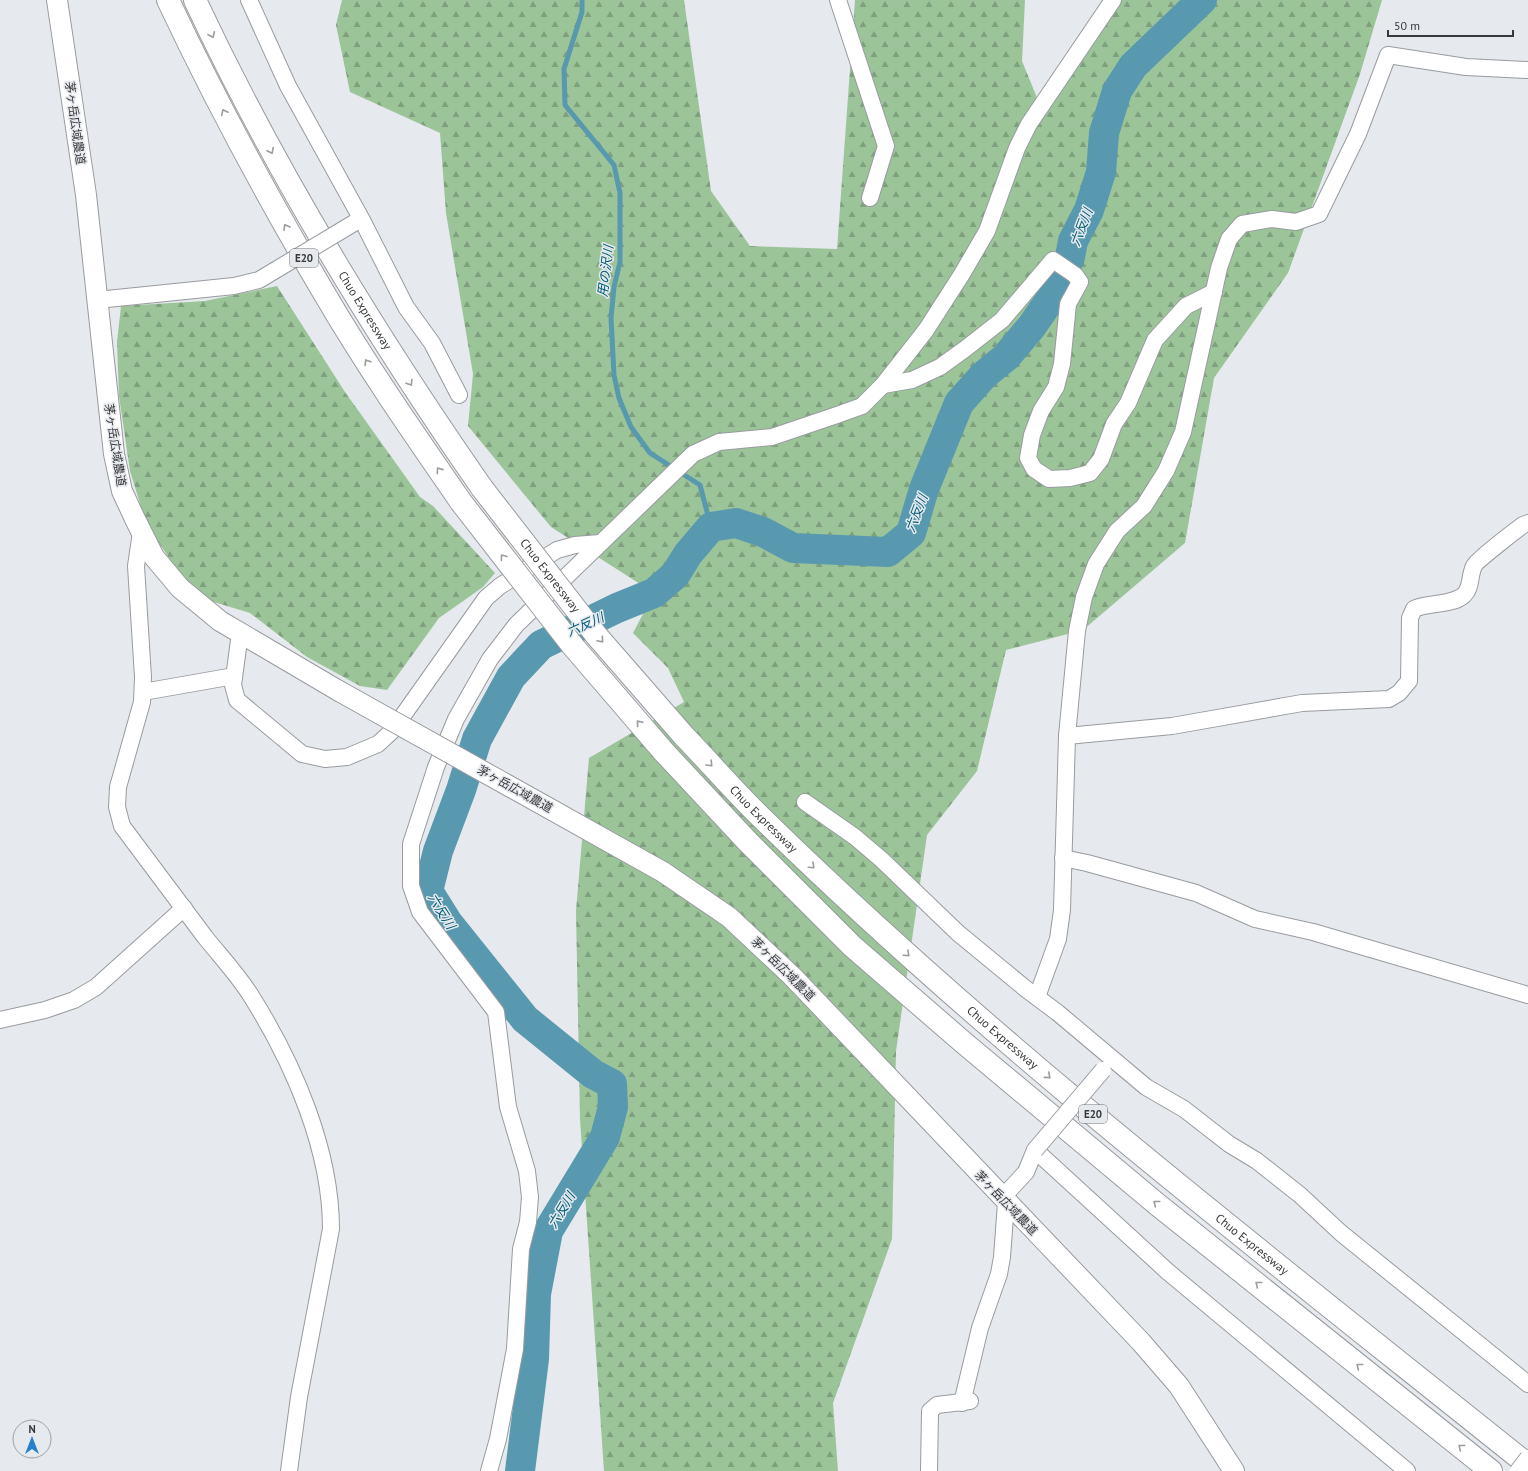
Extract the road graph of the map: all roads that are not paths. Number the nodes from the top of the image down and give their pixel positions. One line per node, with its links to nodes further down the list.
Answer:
1 (57, 0): 11 (street, 茅ヶ岳広域農道)
2 (168, 0): 38 (highway, Chuo Expressway / E20, one-way to 2, bridge)
3 (195, 0): 32 (highway, Chuo Expressway / E20, one-way to 32, bridge)
4 (249, 0): 9 (street)
5 (838, 0): 8 (street)
6 (1113, 0): 12 (street)
7 (1528, 70): 10 (street)
8 (870, 198)
9 (358, 221): 11 (street, bridge); 13 (street)
10 (1214, 292): 12 (street); 20 (street)
11 (97, 300): 15 (street, 茅ヶ岳広域農道)
12 (883, 385): 16 (street)
13 (459, 395)
14 (1528, 523): 20 (street)
15 (141, 532): 17 (street, 茅ヶ岳広域農道); 19 (street)
16 (600, 543): 18 (street); 34 (street)
17 (240, 633): 18 (street); 29 (street, 茅ヶ岳広域農道, bridge)
18 (234, 676): 19 (street)
19 (142, 692): 23 (street)
20 (1067, 736): 22 (street)
21 (805, 802): 25 (street)
22 (1063, 858): 24 (street); 25 (street)
23 (184, 908): 26 (street); 33 (street)
24 (1528, 995)
25 (1037, 997): 27 (street)
26 (0, 1020)
27 (1108, 1064): 28 (street, bridge); 30 (street)
28 (1035, 1150): 29 (street); 37 (street)
29 (1004, 1201): 35 (street); 36 (street, 茅ヶ岳広域農道)
30 (1528, 1384)
31 (1528, 1458): 39 (street, bridge)
32 (1528, 1465)
33 (289, 1471)
34 (490, 1471)
35 (929, 1471)
36 (1234, 1471)
37 (1407, 1471)
38 (1491, 1471)
39 (1518, 1471)

